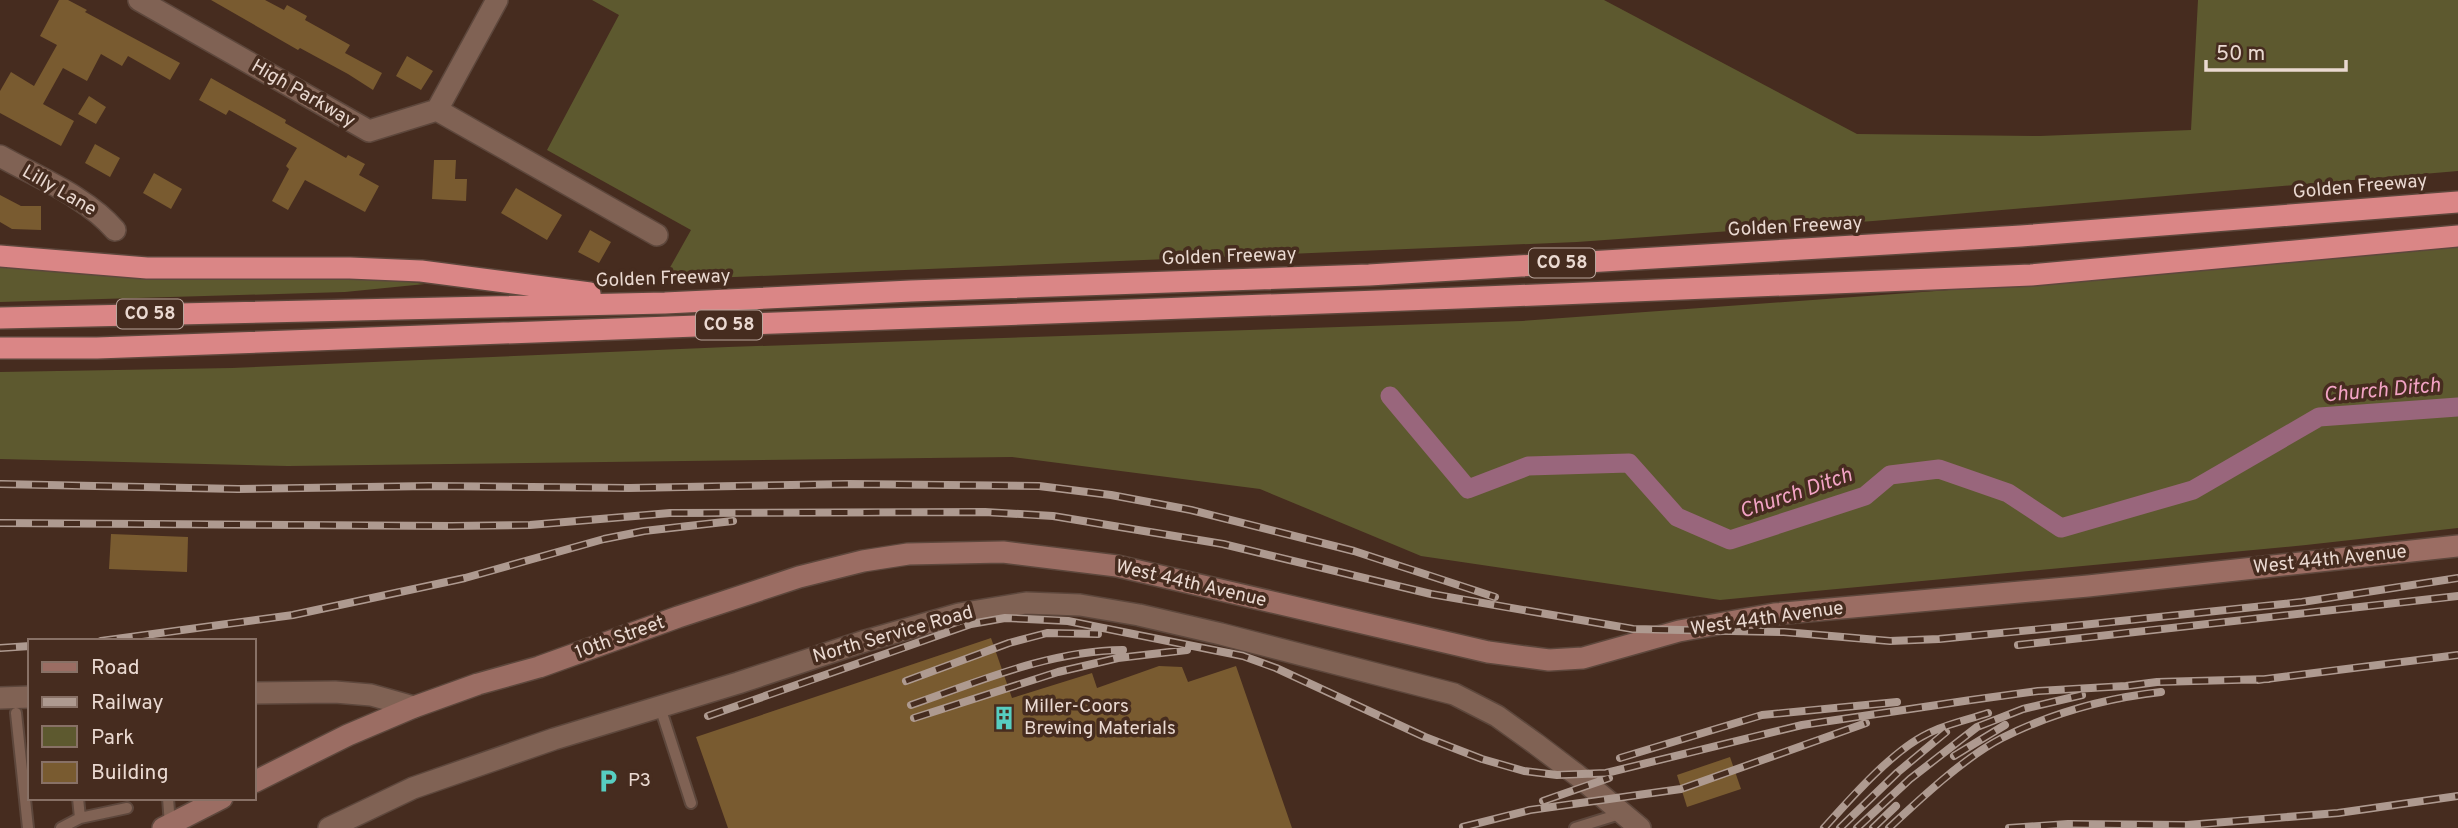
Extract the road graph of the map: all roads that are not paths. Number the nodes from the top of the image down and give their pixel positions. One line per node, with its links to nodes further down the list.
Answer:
1 (139, 0): 3 (street, High Parkway)
2 (497, 0): 3 (street)
3 (437, 110): 7 (street)
4 (0, 156): 6 (street, Lilly Lane)
5 (2458, 202): 10 (highway, Golden Freeway / CO 58)
6 (115, 230)
7 (657, 235)
8 (2458, 236): 12 (highway, CO 58)
9 (0, 256): 10 (highway)
10 (665, 303): 11 (highway, Golden Freeway / CO 58)
11 (0, 318)
12 (0, 348)
13 (2458, 546): 14 (street, West 44th Avenue)
14 (1003, 552): 18 (street, 10th Street)
15 (256, 694): 18 (street)
16 (0, 698): 17 (street)
17 (23, 705): 30 (lane)
18 (414, 707): 20 (street, 10th Street)
19 (660, 707): 24 (lane); 26 (street, North Service Road); 29 (street, North Service Road)
20 (256, 781)
21 (78, 800): 27 (lane)
22 (168, 800): 28 (lane)
23 (218, 800): 28 (street)
24 (691, 803)
25 (127, 808): 27 (lane)
26 (1623, 813): 32 (lane); 33 (street, North Service Road)
27 (79, 818): 31 (lane)
28 (166, 826)
29 (336, 827)
30 (28, 828)
31 (61, 828)
32 (1575, 828)
33 (1640, 828)

